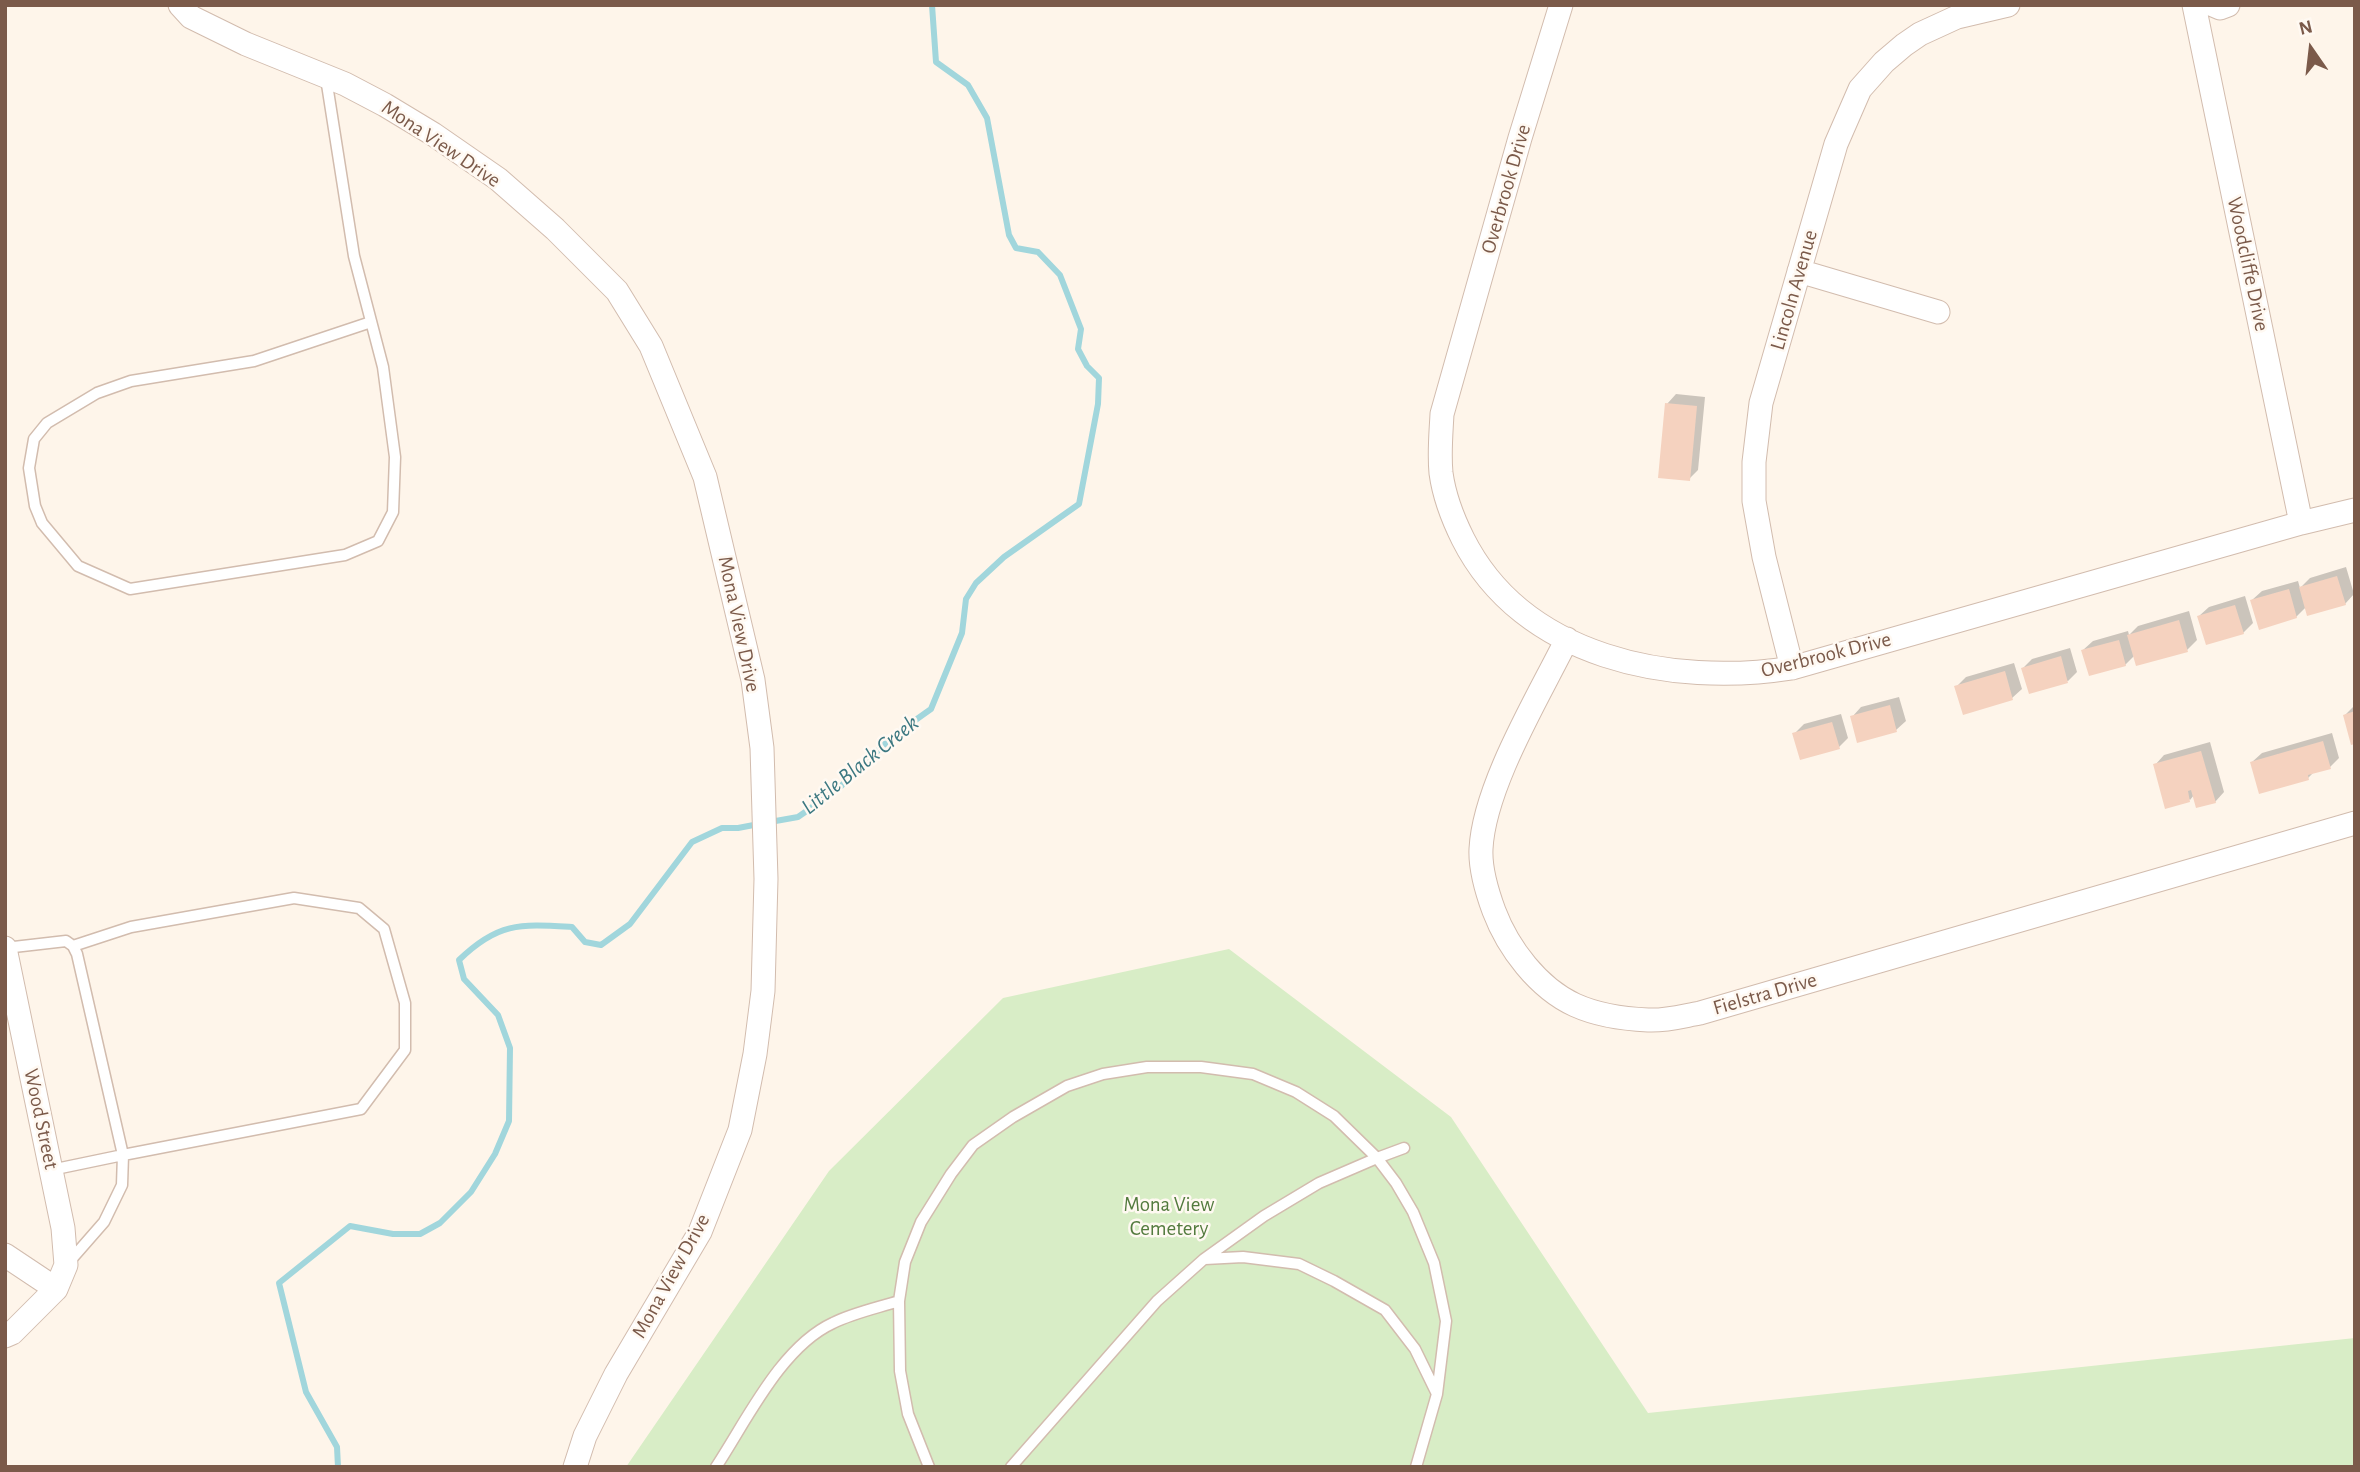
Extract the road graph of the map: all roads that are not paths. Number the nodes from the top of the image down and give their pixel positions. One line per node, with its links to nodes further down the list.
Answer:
1 (180, 5): 7 (street, Mona View Drive)
2 (1561, 5): 13 (street, Overbrook Drive)
3 (2008, 5): 8 (street, Lincoln Avenue)
4 (2194, 5): 12 (street, Woodcliffe Drive)
5 (2213, 5): 6 (street)
6 (2228, 5)
7 (326, 75): 10 (lane); 29 (street, Mona View Drive)
8 (1799, 271): 9 (street); 14 (street, Lincoln Avenue)
9 (1938, 312)
10 (372, 322): 10 (lane)
11 (2355, 510): 12 (street, Overbrook Drive)
12 (2301, 523): 14 (street, Overbrook Drive)
13 (1567, 639): 14 (street, Overbrook Drive); 15 (street, Fielstra Drive)
14 (1792, 668)
15 (2355, 823)
16 (73, 946): 17 (lane); 19 (lane); 19 (lane)
17 (5, 948): 21 (street, Wood Street)
18 (1404, 1148): 20 (lane)
19 (123, 1155): 21 (lane); 24 (lane)
20 (1377, 1158): 23 (lane); 26 (lane); 28 (lane)
21 (51, 1170): 24 (street, Wood Street)
22 (5, 1255): 25 (street)
23 (1204, 1259): 28 (lane); 32 (lane)
24 (66, 1265): 25 (street, Wood Street)
25 (56, 1289): 27 (street)
26 (899, 1301): 30 (lane); 31 (lane)
27 (5, 1336)
28 (1437, 1394): 33 (lane)
29 (575, 1467)
30 (716, 1467)
31 (929, 1467)
32 (1012, 1467)
33 (1416, 1467)

